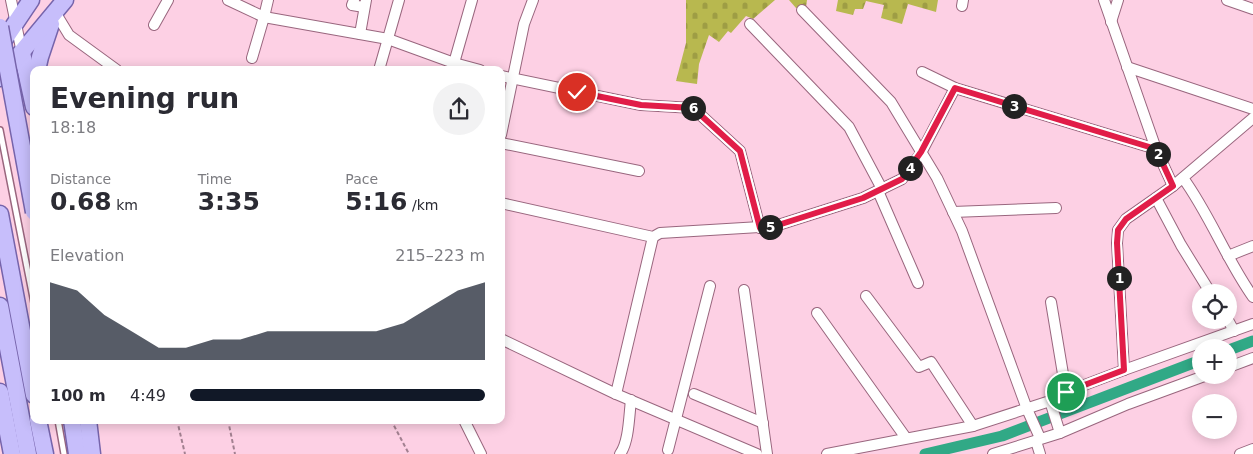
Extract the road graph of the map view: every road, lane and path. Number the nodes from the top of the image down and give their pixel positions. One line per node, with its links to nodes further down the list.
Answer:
1 (11, 0): 19 (street)
2 (30, 0): 19 (main road)
3 (168, 0): 21 (street)
4 (229, 0): 17 (street)
5 (268, 0): 17 (street)
6 (354, 0): 13 (street)
7 (398, 0): 23 (street)
8 (472, 0): 30 (street)
9 (533, 0): 35 (street)
10 (1104, 0): 18 (street)
11 (1118, 0): 18 (street)
12 (1227, 0): 14 (street)
13 (365, 4): 22 (street)
14 (1249, 5)
15 (60, 6): 25 (main road); 27 (main road); 28 (street)
16 (802, 10): 44 (street)
17 (264, 18): 22 (street); 26 (street)
18 (1111, 22): 31 (street)
19 (8, 24): 24 (main road); 25 (street); 47 (main road, bridge)
20 (750, 24): 49 (street)
21 (154, 25)
22 (360, 34): 23 (street)
23 (388, 39): 29 (street); 30 (street)
24 (0, 46)
25 (22, 52): 34 (main road); 37 (main road)
26 (252, 58)
27 (38, 66)
28 (112, 66)
29 (380, 66)
30 (453, 66)
31 (1127, 67): 38 (street); 43 (street)
32 (922, 72): 36 (street)
33 (505, 77): 35 (street)
34 (0, 78)
35 (513, 79): 39 (street); 55 (street)
36 (955, 88): 43 (street); 44 (street)
37 (30, 91)
38 (1253, 109)
39 (505, 116)
40 (1253, 118): 46 (street)
41 (0, 130): 60 (lane)
42 (505, 144): 45 (street)
43 (1156, 149): 48 (street)
44 (921, 152): 49 (street); 53 (street)
45 (639, 170)
46 (1183, 178): 48 (street); 58 (street)
47 (30, 183)
48 (1173, 186): 50 (street)
49 (880, 190): 55 (street); 59 (street)
50 (1156, 198): 61 (street); 74 (street)
51 (505, 205): 56 (street)
52 (1056, 208): 53 (street)
53 (953, 212): 83 (street)
54 (0, 214): 75 (main road)
55 (760, 228): 56 (street)
56 (653, 237): 79 (street)
57 (1253, 246): 58 (street)
58 (1228, 256): 65 (street)
59 (918, 282)
60 (30, 283)
61 (1205, 284)
62 (710, 286): 84 (street)
63 (744, 290): 85 (street)
64 (866, 296): 94 (street)
65 (1253, 297)
66 (1051, 302): 78 (street)
67 (0, 306): 101 (main road)
68 (816, 313): 96 (street)
69 (1253, 324): 70 (street)
70 (1234, 331): 74 (street)
71 (505, 341): 79 (street)
72 (1253, 358): 73 (street)
73 (1237, 364)
74 (1124, 370): 78 (street)
75 (30, 374)
76 (1192, 381): 95 (street)
77 (0, 392): 100 (main road)
78 (1066, 392): 82 (street)
79 (616, 394): 81 (street)
80 (694, 394): 85 (street)
81 (631, 400): 84 (street); 110 (street)
82 (1052, 406): 83 (street); 95 (street)
83 (1029, 413): 94 (street); 97 (street)
84 (676, 420): 99 (street); 111 (street)
85 (763, 423): 112 (street)
86 (39, 424): 102 (main road)
87 (59, 424): 103 (lane)
88 (73, 424): 104 (main road)
89 (88, 424): 105 (main road)
90 (179, 424): 106 (path)
91 (229, 424): 107 (path)
92 (393, 424): 108 (path)
93 (466, 424): 109 (street)
94 (973, 426): 96 (street)
95 (1059, 429): 97 (street)
96 (906, 438): 113 (street)
97 (1038, 438): 114 (street); 115 (street)
98 (1253, 449): 116 (street)
99 (668, 450)
100 (12, 454)
101 (28, 454)
102 (45, 454)
103 (64, 454)
104 (77, 454)
105 (92, 454)
106 (186, 454)
107 (235, 454)
108 (409, 454)
109 (481, 454)
110 (620, 454)
111 (757, 454)
112 (767, 454)
113 (827, 454)
114 (993, 454)
115 (1040, 454)
116 (1240, 454)

